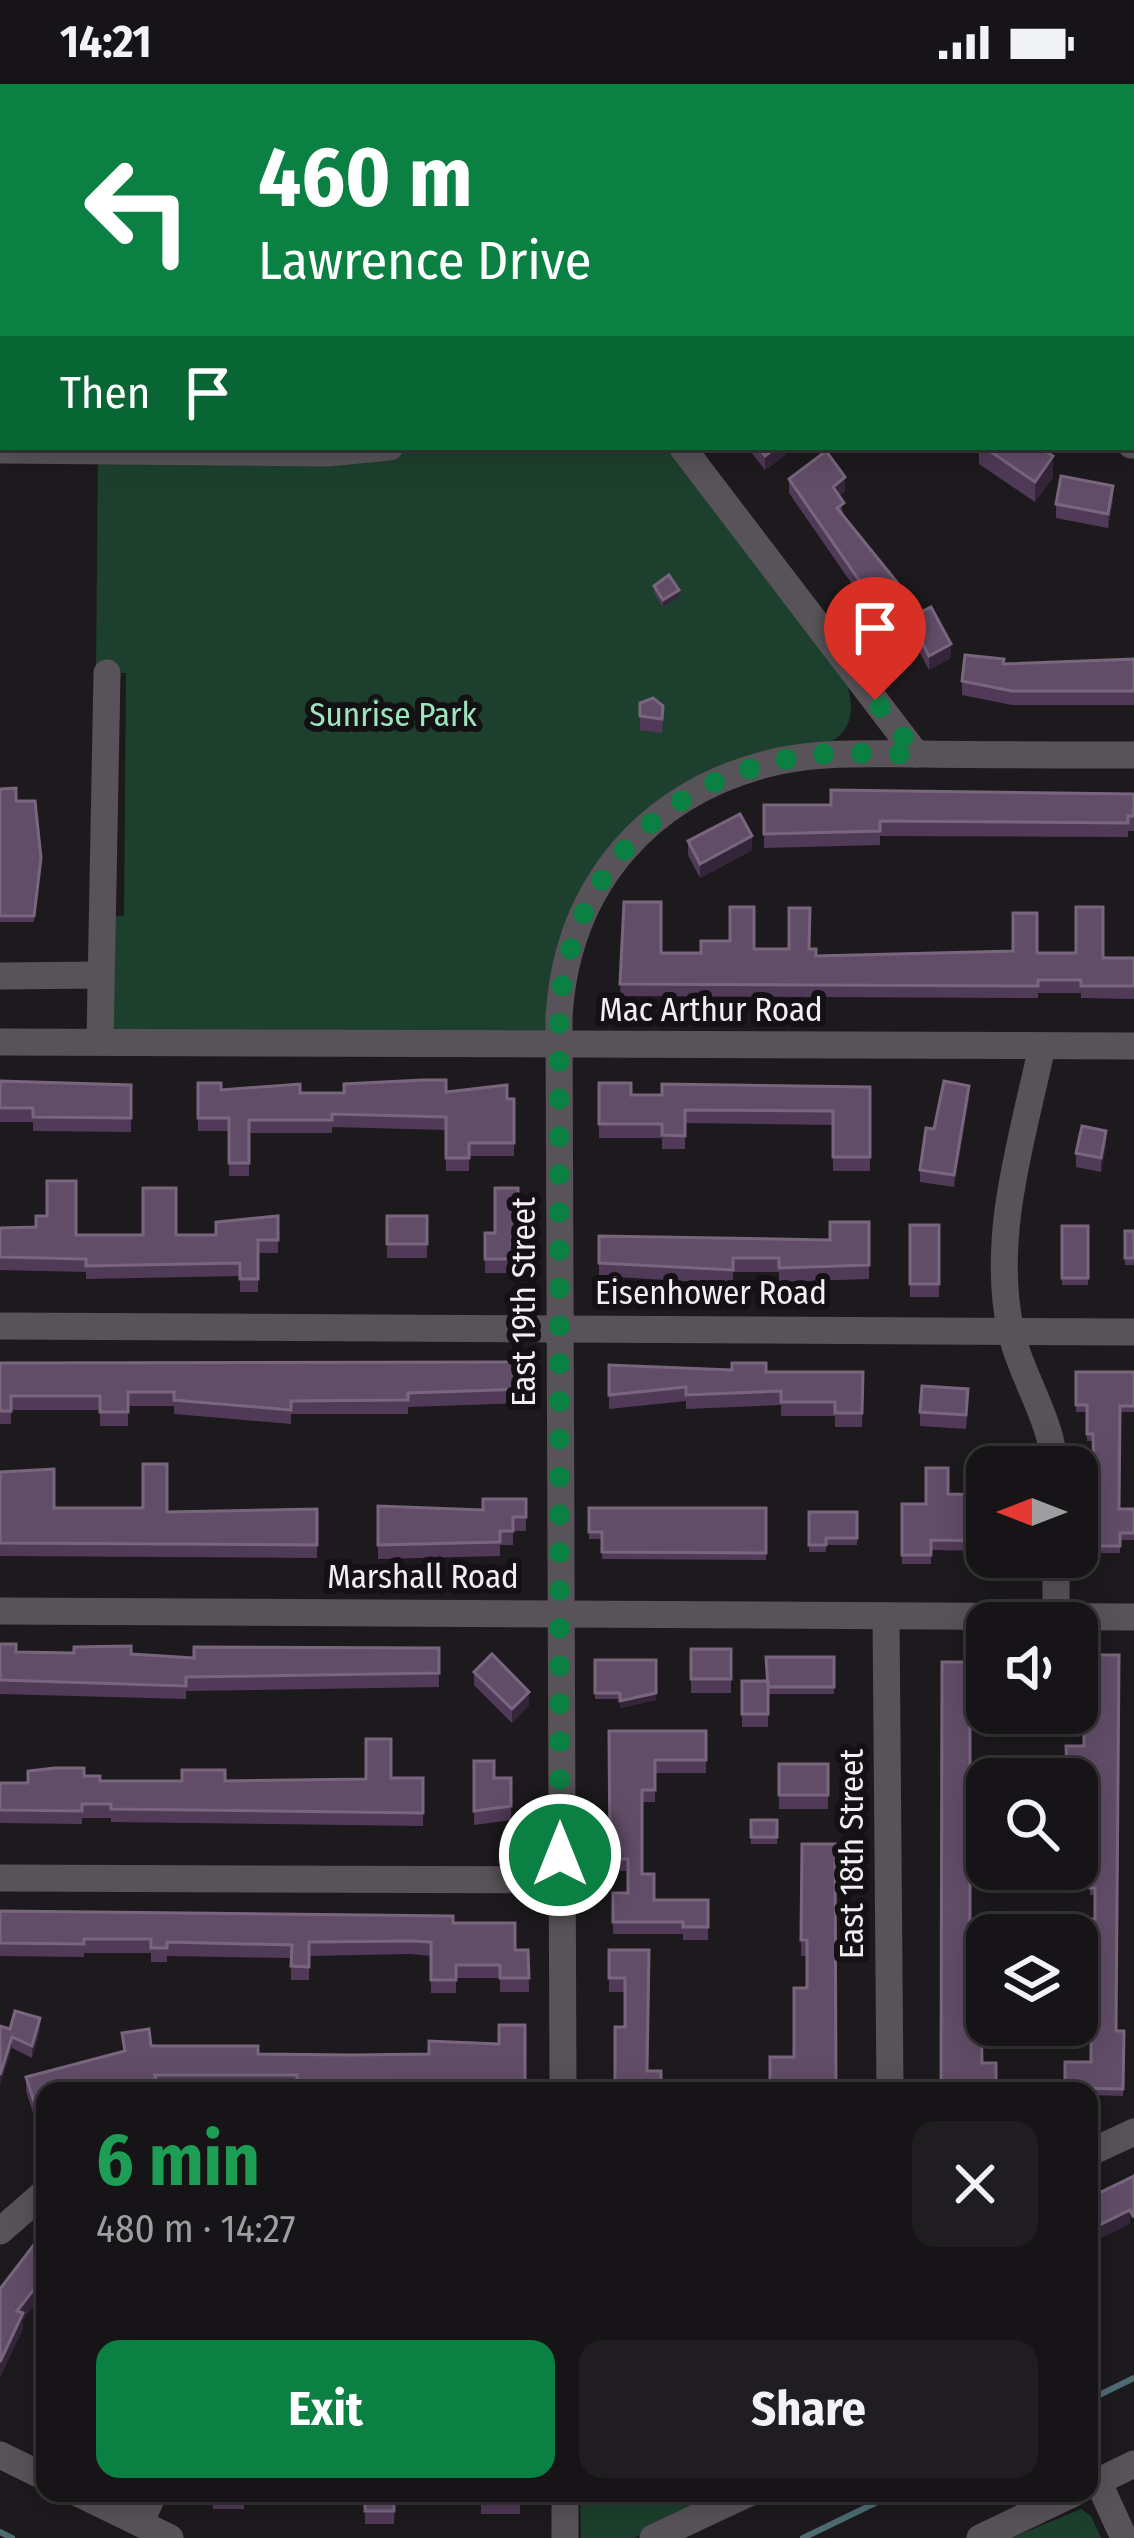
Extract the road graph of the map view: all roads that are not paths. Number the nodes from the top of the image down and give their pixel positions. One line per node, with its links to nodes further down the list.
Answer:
1 (363, 450): 3 (street)
2 (684, 450): 5 (street)
3 (0, 451)
4 (106, 673): 7 (street)
5 (916, 754): 6 (street, East 19th Street); 11 (street, East 19th Street)
6 (1134, 755)
7 (100, 975): 8 (street); 9 (street)
8 (0, 976)
9 (100, 1041): 10 (street, Mac Arthur Road); 11 (street, Mac Arthur Road)
10 (0, 1042)
11 (560, 1046): 12 (street, Mac Arthur Road); 15 (street, East 19th Street)
12 (1042, 1046): 13 (street, Mac Arthur Road); 16 (street)
13 (1134, 1046)
14 (0, 1326): 15 (street, Eisenhower Road)
15 (560, 1328): 16 (street, Eisenhower Road); 20 (street, East 19th Street)
16 (1011, 1331): 17 (street, Eisenhower Road); 18 (street)
17 (1134, 1333)
18 (1050, 1446)
19 (0, 1611): 20 (street, Marshall Road)
20 (560, 1614): 21 (street, Marshall Road); 26 (street, East 19th Street)
21 (886, 1616): 22 (street, Marshall Road); 28 (street, East 18th Street)
22 (966, 1616)
23 (1098, 1617): 24 (street, Marshall Road)
24 (1134, 1617)
25 (0, 1878): 26 (street)
26 (560, 1880): 27 (street, East 19th Street)
27 (563, 2082)
28 (890, 2082)
29 (1134, 2132): 30 (street)
30 (1098, 2149)
31 (36, 2198): 32 (street)
32 (4, 2218)
33 (0, 2455): 35 (street)
34 (1134, 2464): 36 (street)
35 (36, 2473)
36 (1098, 2482)
37 (97, 2502): 43 (street)
38 (150, 2502): 43 (street)
39 (565, 2502): 45 (street)
40 (730, 2502): 46 (street)
41 (1056, 2502): 47 (street)
42 (1098, 2502): 48 (street)
43 (140, 2523): 44 (street)
44 (170, 2538)
45 (565, 2538)
46 (653, 2538)
47 (980, 2538)
48 (1124, 2538)

